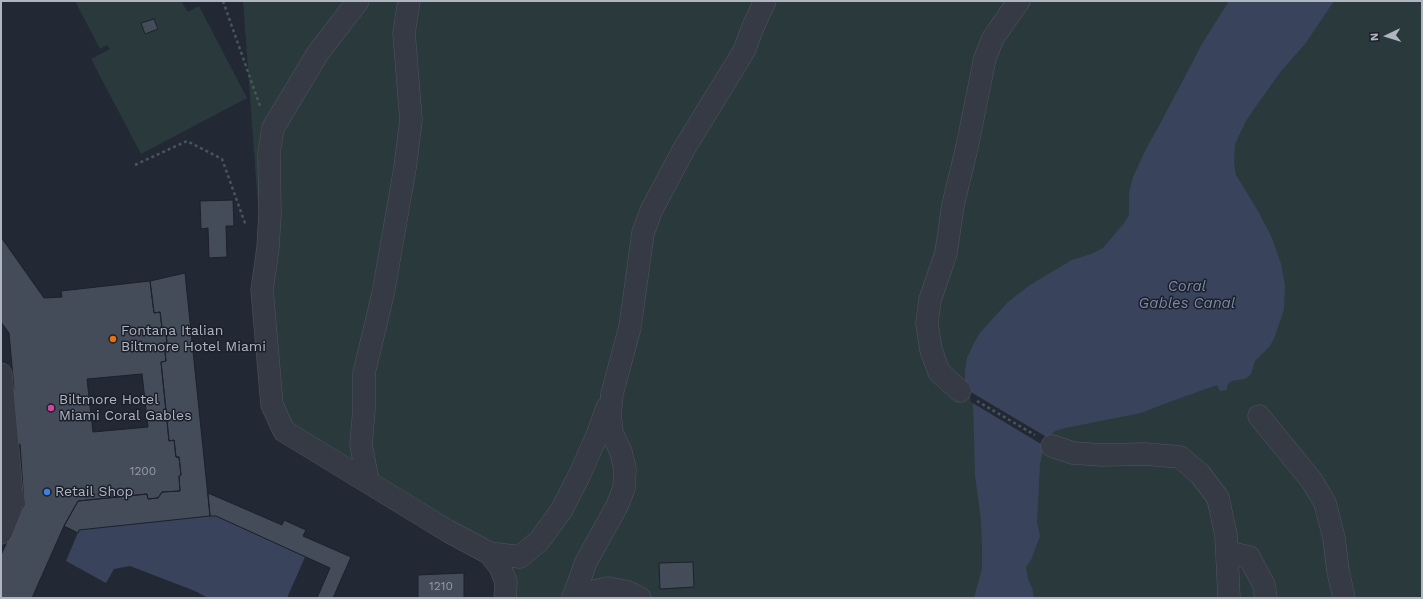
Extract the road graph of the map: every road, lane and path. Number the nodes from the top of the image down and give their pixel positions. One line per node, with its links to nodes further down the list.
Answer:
1 (223, 1): 6 (path)
2 (358, 1): 6 (lane)
3 (409, 1): 14 (lane)
4 (765, 1): 11 (lane)
5 (1019, 1): 10 (lane)
6 (272, 135): 14 (lane)
7 (135, 165): 8 (path)
8 (248, 231)
9 (1, 374): 15 (lane)
10 (960, 391): 13 (path)
11 (612, 394): 17 (lane); 18 (lane)
12 (1259, 416): 23 (lane)
13 (1052, 446): 16 (lane)
14 (368, 482): 17 (lane)
15 (1, 533)
16 (1227, 552): 21 (lane); 22 (lane)
17 (489, 553): 19 (lane)
18 (573, 597): 20 (lane)
19 (505, 598)
20 (640, 598)
21 (1229, 598)
22 (1266, 598)
23 (1344, 598)

